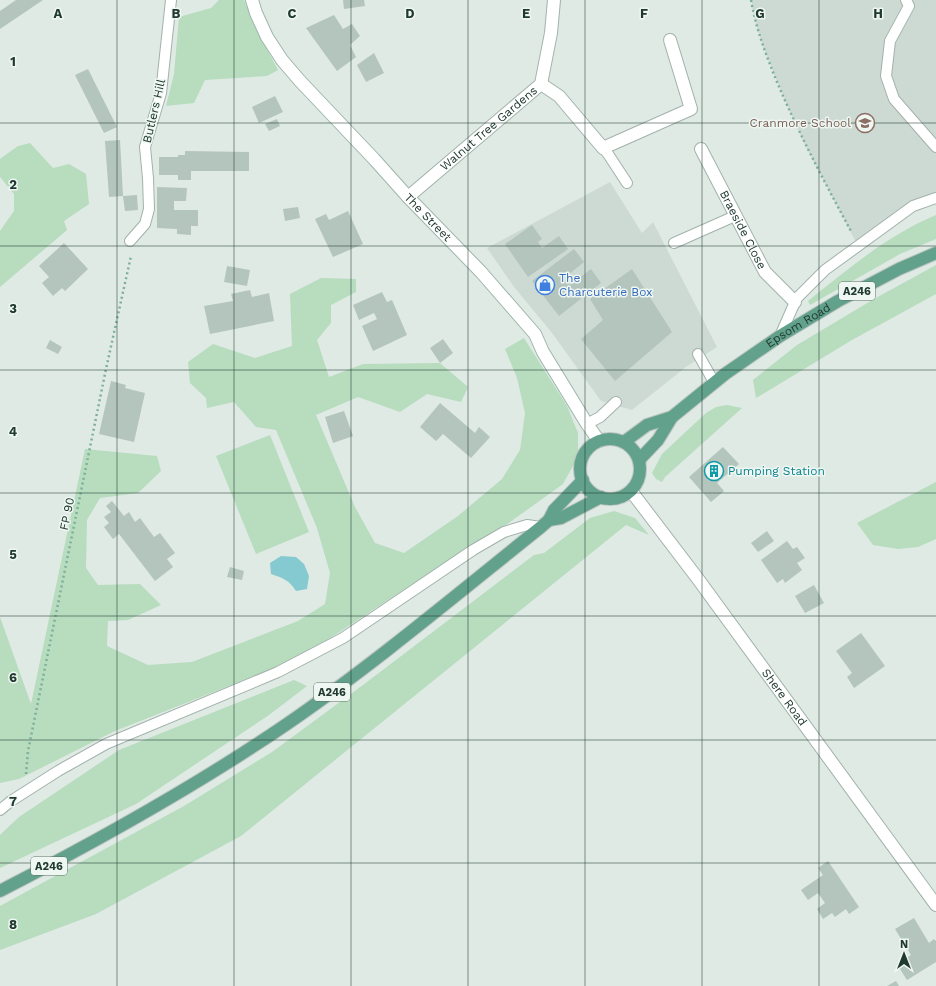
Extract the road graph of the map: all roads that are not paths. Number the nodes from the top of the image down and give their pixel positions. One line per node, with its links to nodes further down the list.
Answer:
1 (171, 0): 14 (lane, Butlers Hill)
2 (252, 0): 11 (street, The Street)
3 (554, 0): 6 (street, Walnut Tree Gardens)
4 (906, 0): 7 (lane)
5 (670, 40): 8 (street)
6 (542, 84): 8 (street); 11 (street, Walnut Tree Gardens)
7 (936, 147)
8 (603, 148): 10 (lane)
9 (700, 149): 13 (street, Braeside Close)
10 (627, 183)
11 (408, 197): 23 (street, The Street)
12 (936, 198): 17 (lane)
13 (735, 216): 15 (lane); 17 (street, Braeside Close)
14 (130, 241)
15 (674, 243)
16 (936, 253): 18 (main road, Epsom Road / A246)
17 (795, 302): 18 (lane)
18 (780, 336): 20 (main road, Epsom Road / A246)
19 (698, 354): 20 (lane)
20 (714, 382): 22 (main road, Epsom Road / A246)
21 (616, 402): 23 (lane)
22 (672, 417): 25 (main road, Epsom Road / A246); 26 (main road, Epsom Road / A246)
23 (587, 424): 24 (street, The Street)
24 (599, 441): 25 (main road); 27 (main road)
25 (624, 442): 26 (main road)
26 (639, 460): 28 (main road)
27 (583, 480): 29 (main road); 30 (main road, A246)
28 (631, 491): 29 (main road); 33 (street, Shere Road)
29 (601, 497): 30 (main road, A246)
30 (545, 524): 31 (lane); 32 (main road, A246)
31 (0, 810)
32 (0, 892)
33 (936, 905)

